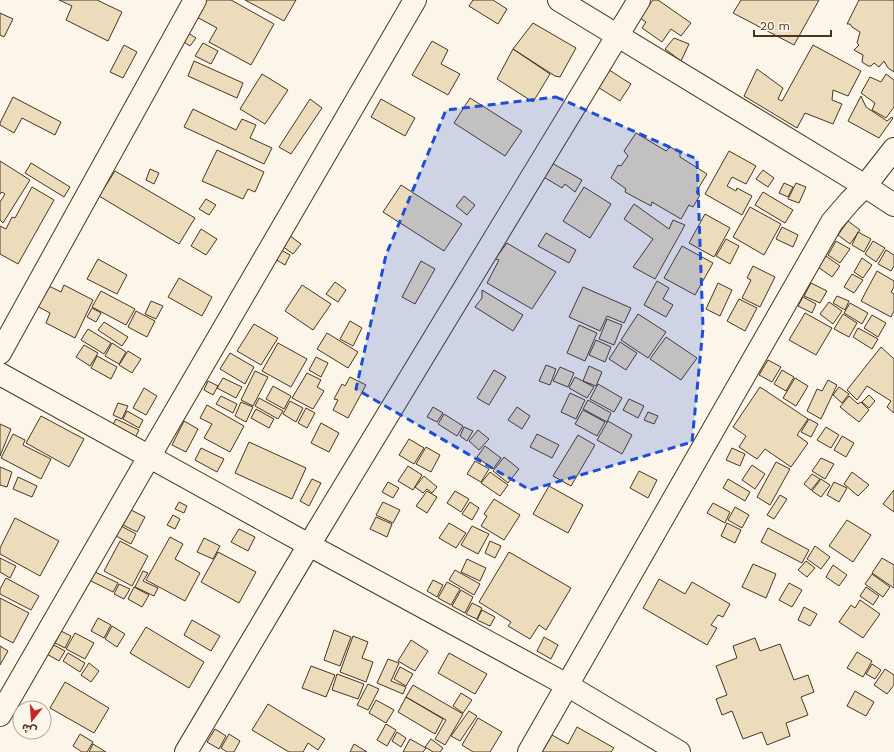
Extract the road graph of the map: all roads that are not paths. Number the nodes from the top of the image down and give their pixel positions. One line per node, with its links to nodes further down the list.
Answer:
1 (195, 0): 9 (street)
2 (415, 0): 11 (street)
3 (558, 0): 5 (street)
4 (639, 0): 5 (street)
5 (618, 37): 7 (street); 12 (street)
6 (894, 149): 7 (street)
7 (865, 186): 8 (street); 13 (street)
8 (894, 206)
9 (0, 353)
10 (0, 374): 11 (street)
11 (149, 457): 12 (street); 14 (street)
12 (309, 545): 13 (street); 15 (street)
13 (567, 685): 16 (street); 17 (street)
14 (0, 714)
15 (186, 752)
16 (529, 752)
17 (678, 752)

